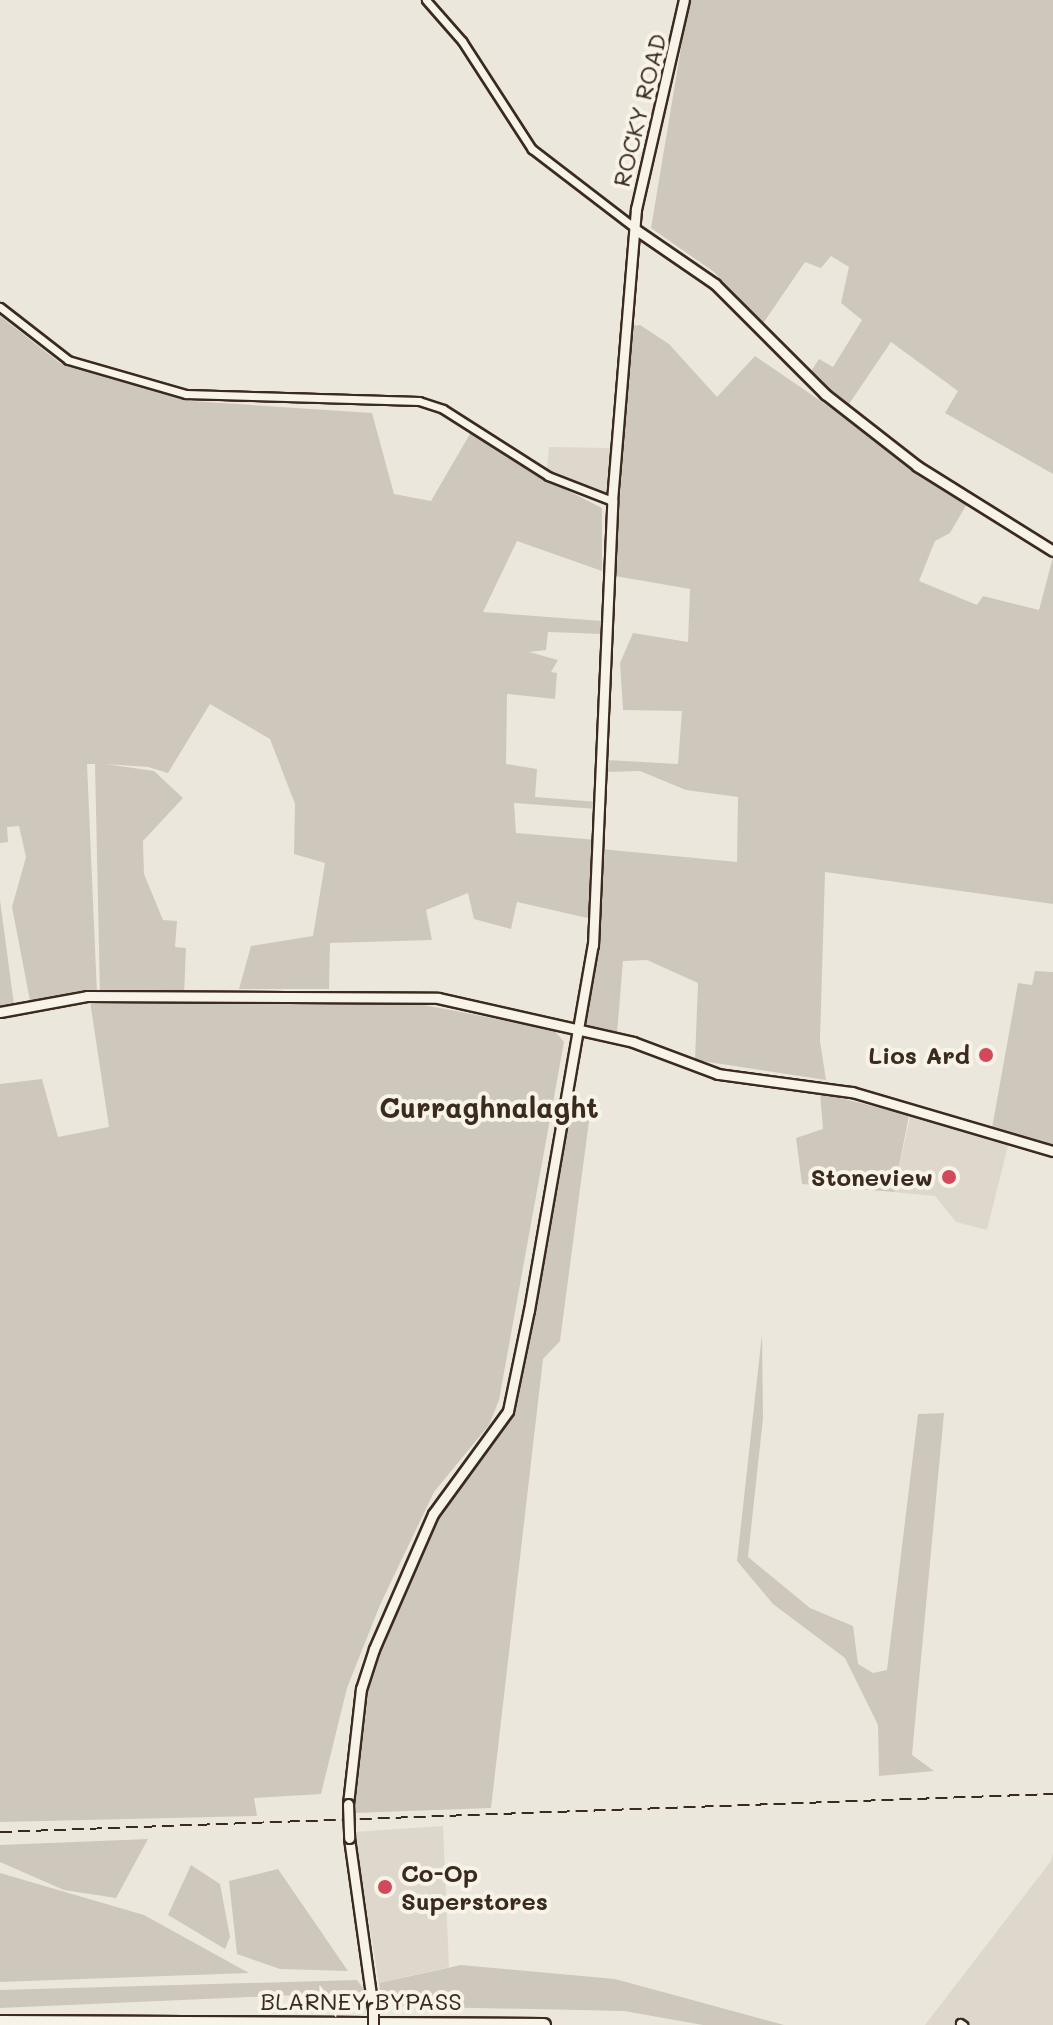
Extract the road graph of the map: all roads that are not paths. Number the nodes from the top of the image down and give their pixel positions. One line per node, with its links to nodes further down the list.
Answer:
1 (426, 0): 3 (street)
2 (684, 0): 3 (street, ROCKY ROAD)
3 (635, 229): 5 (street, ROCKY ROAD); 6 (street)
4 (0, 307): 5 (street)
5 (612, 501): 8 (street, ROCKY ROAD)
6 (1053, 551)
7 (0, 1012): 8 (street)
8 (577, 1029): 9 (street); 11 (street, ROCKY ROAD, bridge)
9 (1053, 1151)
10 (0, 2022): 12 (highway, BLARNEY BYPASS)
11 (373, 2025)
12 (544, 2025)

